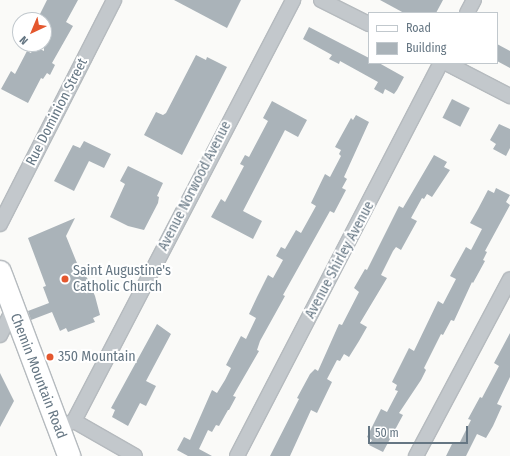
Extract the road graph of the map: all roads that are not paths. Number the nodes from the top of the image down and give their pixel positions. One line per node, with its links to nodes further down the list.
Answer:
1 (114, 0): 10 (street, Rue Dominion Street)
2 (293, 0): 15 (street, Avenue Norwood Avenue)
3 (322, 0): 6 (street)
4 (474, 0): 5 (street)
5 (468, 12)
6 (368, 23)
7 (440, 64): 18 (street, Avenue Shirley Avenue)
8 (448, 64): 9 (street)
9 (510, 96)
10 (0, 224)
11 (0, 272): 13 (main road, Chemin Mountain Road)
12 (510, 279): 19 (street)
13 (13, 310): 14 (street); 15 (main road, Chemin Mountain Road)
14 (0, 335)
15 (65, 424): 16 (main road, Chemin Mountain Road); 17 (street)
16 (69, 456)
17 (135, 456)
18 (237, 456)
19 (416, 456)

